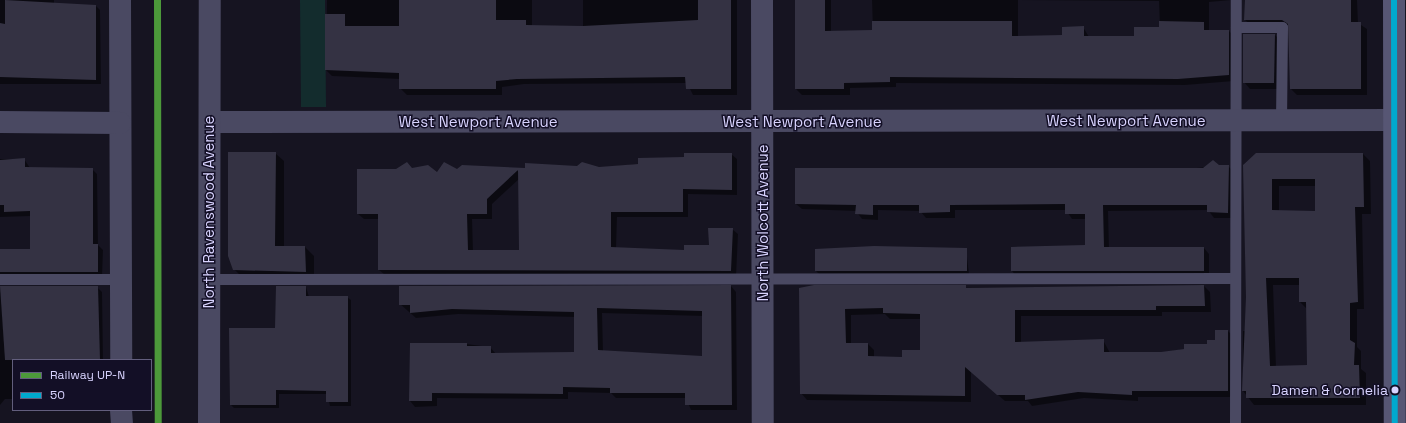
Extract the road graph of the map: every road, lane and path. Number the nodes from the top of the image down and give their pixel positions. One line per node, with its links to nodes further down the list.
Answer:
1 (120, 0): 13 (street)
2 (210, 0): 11 (street, North Ravenswood Avenue)
3 (762, 0): 12 (street, North Wolcott Avenue)
4 (1236, 0): 6 (lane)
5 (1394, 0): 8 (street)
6 (1236, 26): 7 (lane); 9 (lane)
7 (1236, 120): 9 (street, West Newport Avenue); 12 (street, West Newport Avenue); 15 (lane)
8 (1394, 120): 9 (street, West Newport Avenue); 25 (street)
9 (1281, 121)
10 (0, 122): 13 (street)
11 (210, 122): 12 (street, West Newport Avenue); 18 (street, North Ravenswood Avenue)
12 (762, 122): 14 (street, North Wolcott Avenue)
13 (120, 123): 17 (street)
14 (763, 278): 15 (lane); 18 (lane); 23 (street, North Wolcott Avenue)
15 (1235, 278): 24 (lane)
16 (0, 279): 17 (lane)
17 (121, 279): 19 (street)
18 (209, 279): 22 (street, North Ravenswood Avenue)
19 (121, 359)
20 (122, 411): 21 (street)
21 (122, 423)
22 (209, 423)
23 (763, 423)
24 (1235, 423)
25 (1395, 423)

